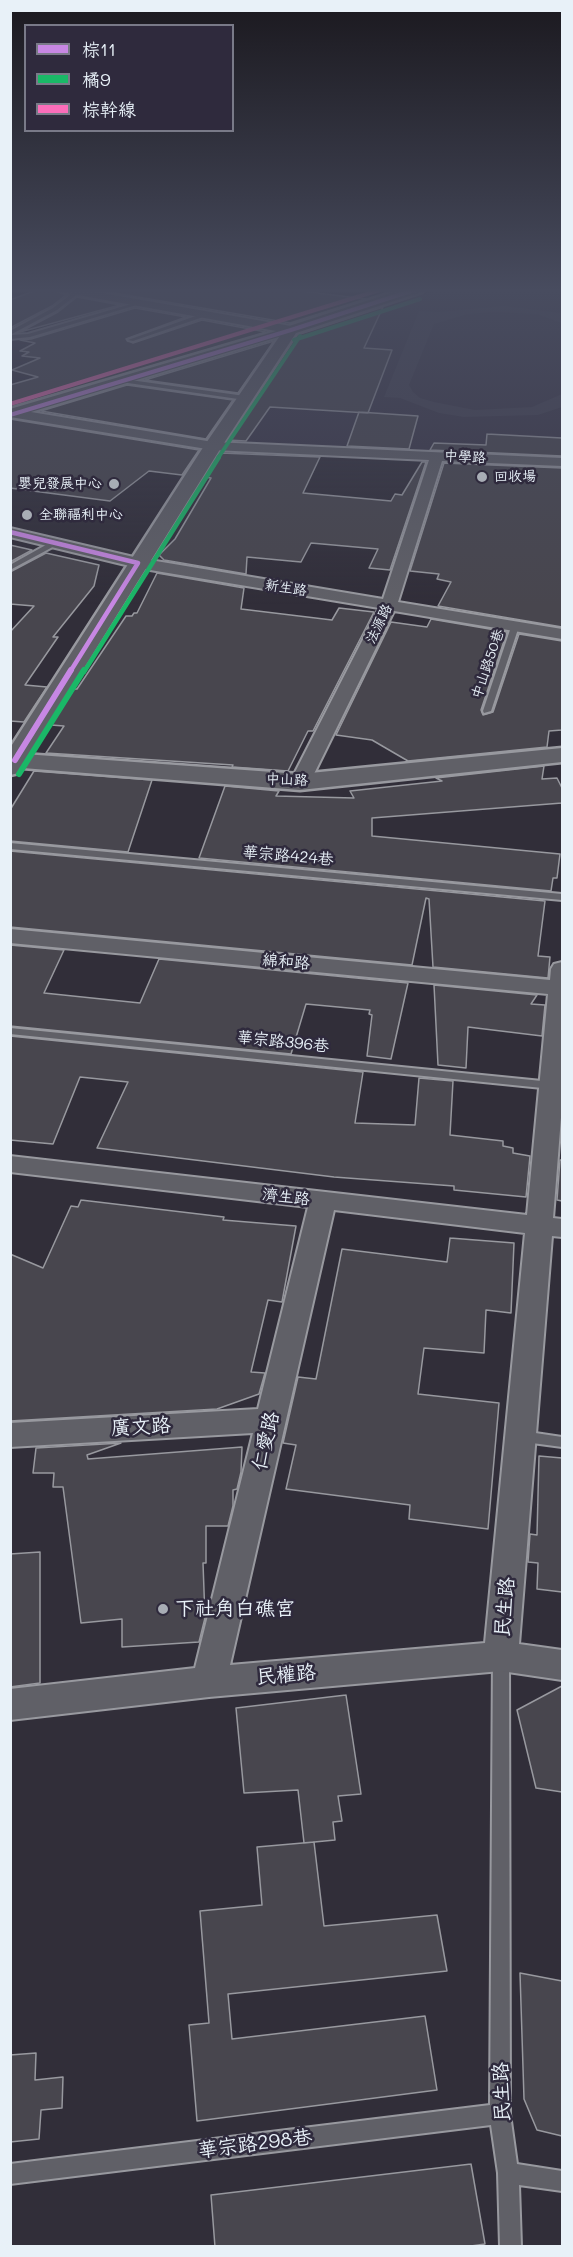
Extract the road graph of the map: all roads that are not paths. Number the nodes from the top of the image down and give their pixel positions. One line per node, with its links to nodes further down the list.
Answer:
1 (78, 394): 5 (street)
2 (219, 394): 4 (lane)
3 (247, 394): 4 (main road)
4 (245, 398): 6 (main road)
5 (11, 414): 6 (street, 中學路)
6 (213, 446): 7 (street, 中學路); 11 (main road)
7 (437, 456): 8 (street, 中學路); 13 (street, 法源路)
8 (562, 462)
9 (10, 532): 10 (street, 新生路)
10 (56, 543): 11 (street, 新生路); 12 (lane)
11 (138, 563): 13 (street, 新生路); 18 (main road)
12 (10, 568)
13 (389, 605): 14 (street, 新生路); 19 (street, 法源路)
14 (515, 626): 15 (street, 新生路); 16 (lane, 中山路50巷)
15 (562, 634)
16 (487, 711)
17 (562, 755): 19 (main road, 中山路)
18 (12, 763): 19 (main road, 中山路)
19 (300, 782)
20 (10, 846): 21 (lane, 華宗路424巷)
21 (562, 897)
22 (10, 936): 23 (street, 綿和路)
23 (562, 981): 25 (street, 民生路)
24 (10, 1031): 25 (lane, 華宗路396巷)
25 (557, 1086): 28 (street, 民生路)
26 (10, 1164): 27 (street, 濟生路)
27 (323, 1201): 28 (street, 濟生路); 29 (street, 仁愛路)
28 (551, 1227): 31 (street, 民生路)
29 (271, 1420): 30 (street, 廣文路); 35 (street, 仁愛路)
30 (10, 1435)
31 (521, 1437): 32 (lane); 33 (street, 民生路)
32 (562, 1442)
33 (501, 1656): 34 (street, 民權路); 35 (street, 民權路); 37 (lane, 民生路)
34 (562, 1665)
35 (209, 1682): 36 (street, 民權路)
36 (10, 1705)
37 (500, 2114): 38 (lane, 民生路); 39 (lane, 華宗路298巷)
38 (507, 2173): 40 (lane); 41 (lane, 民生路)
39 (10, 2174)
40 (562, 2181)
41 (512, 2247)

